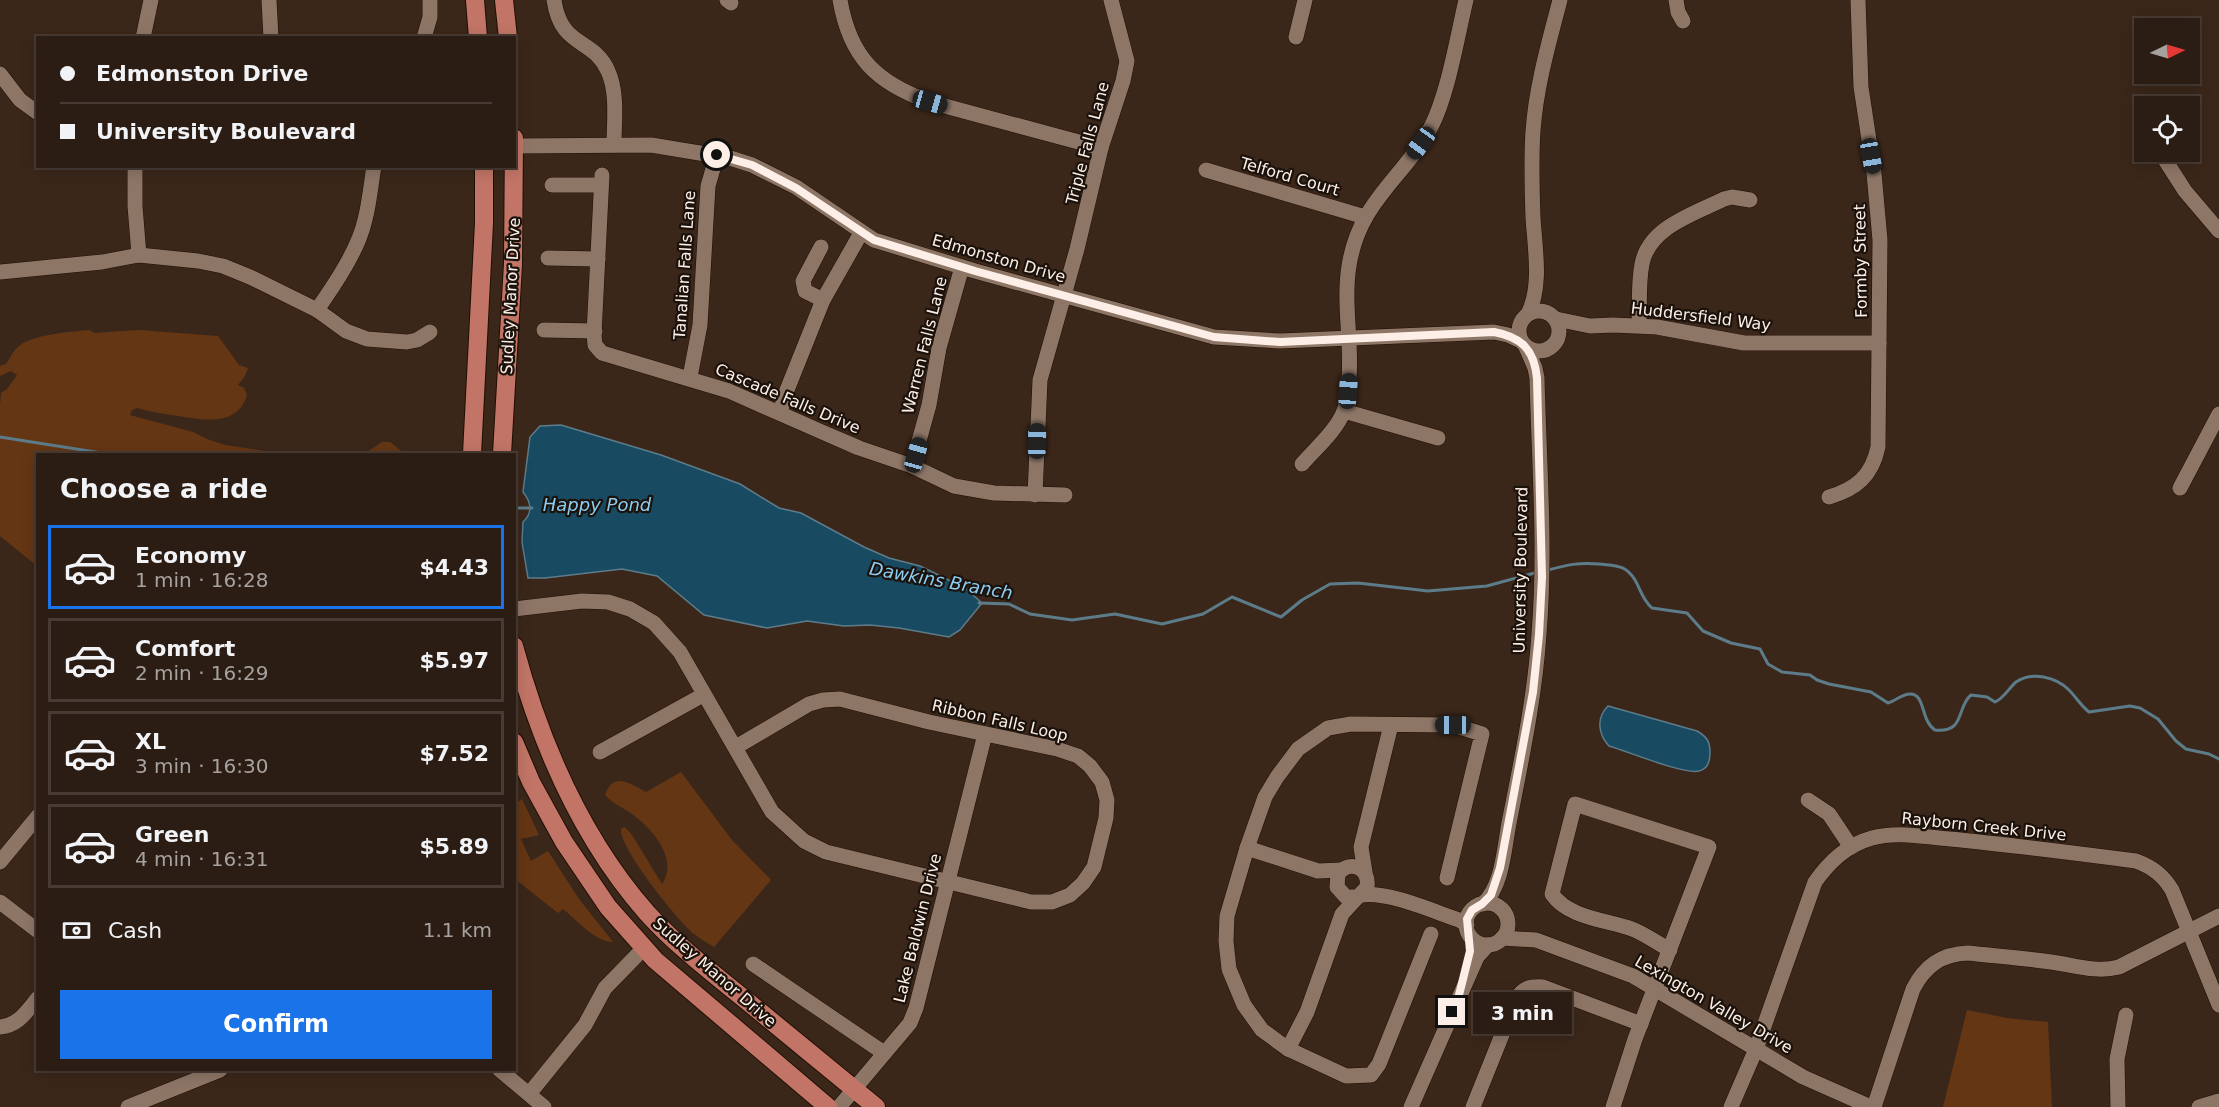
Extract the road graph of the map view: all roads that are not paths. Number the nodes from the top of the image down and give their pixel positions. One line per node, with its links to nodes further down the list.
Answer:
1 (151, 0): 15 (street)
2 (269, 0): 16 (street)
3 (430, 0): 17 (street)
4 (475, 0): 18 (main road)
5 (504, 0): 19 (main road)
6 (554, 0): 23 (street)
7 (840, 0): 25 (street)
8 (1112, 0): 25 (street, Triple Falls Lane)
9 (1305, 0): 20 (street)
10 (1466, 0): 35 (street)
11 (1560, 0): 44 (street)
12 (1676, 0): 14 (street)
13 (1858, 0): 58 (street, Formby Street)
14 (1683, 21)
15 (143, 36)
16 (271, 36)
17 (425, 36)
18 (478, 36)
19 (508, 36)
20 (1296, 37)
21 (0, 74): 22 (street)
22 (36, 112)
23 (614, 145): 24 (street, Edmonston Drive); 26 (street, Edmonston Drive)
24 (516, 146)
25 (1101, 148): 45 (street, Triple Falls Lane)
26 (717, 155): 37 (street, Edmonston Drive); 61 (street, Tanalian Falls Lane)
27 (2167, 162): 36 (street)
28 (135, 168): 39 (street)
29 (374, 168): 47 (street)
30 (484, 168): 67 (main road, Sudley Manor Drive)
31 (515, 168): 68 (main road, Sudley Manor Drive)
32 (1206, 170): 35 (street, Telford Court)
33 (552, 184): 41 (street, Cascade Falls Drive)
34 (1750, 200): 50 (street)
35 (1365, 217): 56 (street)
36 (2219, 231)
37 (861, 233): 42 (street, Edmonston Drive); 46 (street)
38 (821, 247): 46 (street)
39 (139, 255): 43 (street); 47 (street)
40 (548, 258): 41 (street)
41 (598, 259): 53 (street, Cascade Falls Drive)
42 (962, 267): 45 (street, Edmonston Drive); 70 (street, Warren Falls Lane)
43 (0, 272)
44 (1536, 280): 48 (street); 49 (street)
45 (1064, 296): 56 (street, Edmonston Drive); 72 (street, Triple Falls Lane)
46 (823, 300): 64 (street)
47 (317, 310): 54 (street)
48 (1553, 316): 49 (street); 51 (street, Huddersfield Way); 57 (street)
49 (1525, 317): 55 (street, Edmonston Drive); 59 (street)
50 (1639, 325): 51 (street, Huddersfield Way); 58 (street, Huddersfield Way)
51 (1590, 326): 57 (street, Huddersfield Way)
52 (544, 330): 53 (street)
53 (595, 331): 61 (street, Cascade Falls Drive)
54 (430, 332)
55 (1494, 332): 56 (street, Edmonston Drive); 59 (street, Edmonston Drive)
56 (1350, 338): 63 (street)
57 (1558, 339): 60 (street)
58 (1879, 343): 74 (street, Formby Street)
59 (1524, 344): 60 (street); 62 (street, University Boulevard)
60 (1548, 350): 62 (street, University Boulevard)
61 (690, 378): 64 (street, Cascade Falls Drive)
62 (1537, 378): 89 (street, University Boulevard)
63 (1344, 411): 66 (street); 69 (street)
64 (780, 412): 70 (street, Cascade Falls Drive)
65 (2219, 414): 71 (street)
66 (1438, 438)
67 (472, 453)
68 (502, 453)
69 (1302, 464)
70 (912, 466): 72 (street, Cascade Falls Drive)
71 (2180, 488)
72 (1035, 495): 73 (street, Cascade Falls Drive)
73 (1065, 495)
74 (1829, 497)
75 (516, 609): 77 (street, Ribbon Falls Loop)
76 (516, 652): 124 (main road, Sudley Manor Drive)
77 (703, 695): 81 (street, Ribbon Falls Loop); 82 (street)
78 (1391, 725): 85 (street); 87 (street); 93 (street)
79 (985, 734): 81 (street, Ribbon Falls Loop); 94 (street, Lake Baldwin Drive); 94 (street, Ribbon Falls Loop)
80 (516, 747): 109 (main road, Sudley Manor Drive)
81 (736, 747): 94 (street, Ribbon Falls Loop)
82 (600, 752)
83 (1808, 800): 86 (street)
84 (36, 818): 88 (street)
85 (1361, 847): 90 (street); 92 (street)
86 (1851, 847): 104 (street, Rayborn Creek Drive); 119 (street, Rayborn Creek Drive)
87 (1247, 848): 91 (street); 120 (street)
88 (0, 862)
89 (1500, 868): 98 (street, University Boulevard); 100 (street, University Boulevard)
90 (1343, 869): 91 (street); 92 (street); 95 (street)
91 (1318, 871): 95 (street)
92 (1366, 875): 96 (street); 98 (street)
93 (1447, 878)
94 (948, 881): 121 (street, Lake Baldwin Drive)
95 (1339, 890): 96 (street); 99 (street)
96 (1359, 896): 99 (street); 103 (street)
97 (0, 902): 102 (street)
98 (1477, 907): 100 (street); 103 (street)
99 (1342, 914): 120 (street)
100 (1505, 915): 106 (street); 107 (street, Lexington Valley Drive)
101 (2219, 916): 104 (street)
102 (36, 929)
103 (1468, 930): 108 (street); 113 (street)
104 (2190, 930): 115 (street, Rayborn Creek Drive); 136 (street)
105 (1431, 934): 120 (street)
106 (1502, 938): 107 (street, Lexington Valley Drive); 108 (street)
107 (1536, 940): 112 (street, Lexington Valley Drive)
108 (1488, 945): 113 (street)
109 (644, 948): 125 (street); 129 (main road, Sudley Manor Drive)
110 (1670, 950): 110 (street); 112 (street)
111 (753, 964): 121 (street)
112 (1654, 988): 117 (street); 119 (street, Lexington Valley Drive)
113 (1459, 995): 132 (street)
114 (36, 1000): 118 (street)
115 (2219, 1005)
116 (2126, 1015): 137 (street)
117 (1641, 1024): 133 (street); 134 (street)
118 (0, 1027)
119 (1756, 1048): 135 (street, Rayborn Creek Drive); 136 (street, Lexington Valley Drive)
120 (1288, 1049)
121 (884, 1053): 124 (street, Lake Baldwin Drive)
122 (218, 1071): 127 (street)
123 (501, 1071): 125 (street)
124 (854, 1089): 130 (street, Lake Baldwin Drive); 131 (main road, Sudley Manor Drive)
125 (529, 1094): 128 (street)
126 (2219, 1101): 138 (street)
127 (128, 1107)
128 (544, 1107)
129 (828, 1107)
130 (839, 1107)
131 (876, 1107)
132 (1411, 1107)
133 (1473, 1107)
134 (1613, 1107)
135 (1731, 1107)
136 (1873, 1107)
137 (2118, 1107)
138 (2199, 1107)

